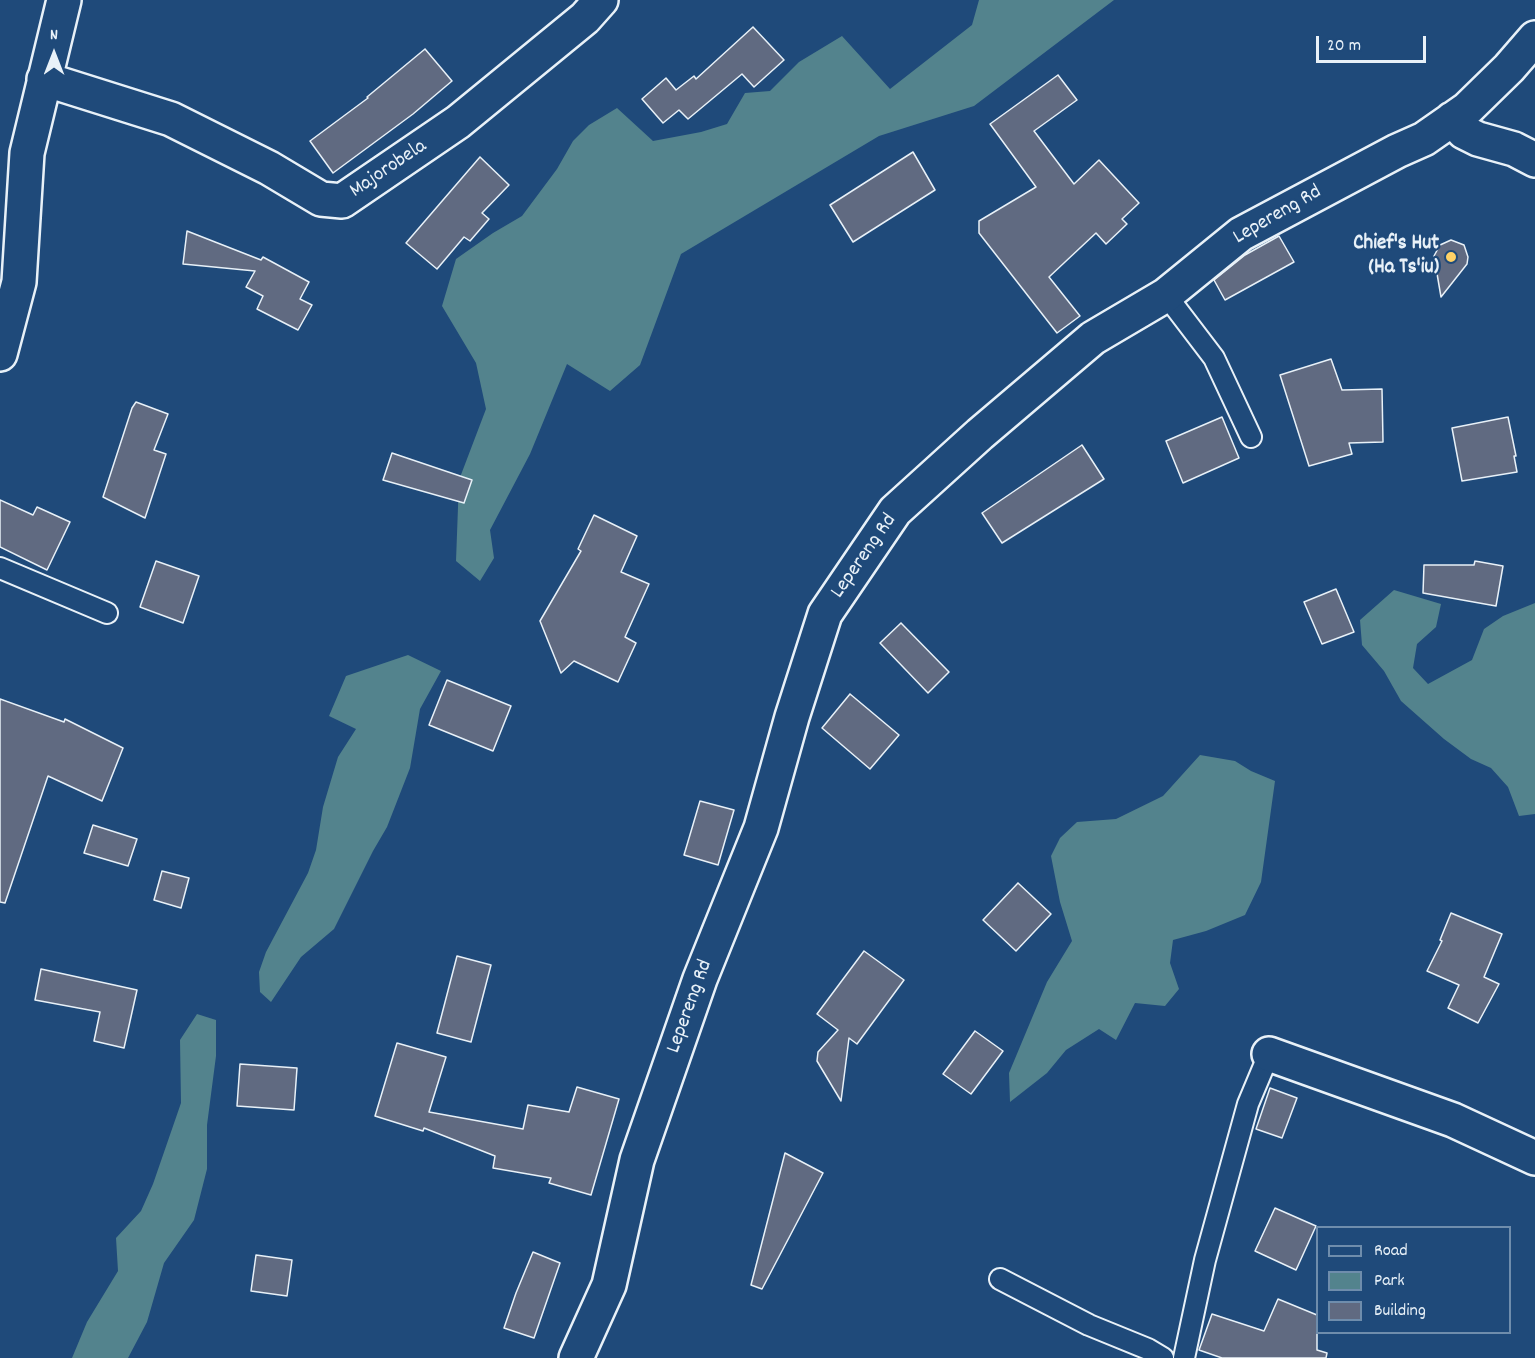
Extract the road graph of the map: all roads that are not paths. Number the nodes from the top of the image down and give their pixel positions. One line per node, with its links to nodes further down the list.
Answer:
1 (64, 0): 4 (street)
2 (601, 0): 4 (street, Majorobela)
3 (1535, 38): 5 (street, Lepereng Rd)
4 (44, 80): 8 (street)
5 (1452, 119): 6 (street); 7 (street, Lepereng Rd)
6 (1535, 160)
7 (1166, 295): 9 (lane); 15 (street, Lepereng Rd)
8 (0, 354)
9 (1251, 437)
10 (0, 568): 11 (lane)
11 (107, 614)
12 (1269, 1054): 13 (street); 17 (lane)
13 (1535, 1158)
14 (1000, 1279): 16 (lane)
15 (576, 1358)
16 (1163, 1358)
17 (1184, 1358)

